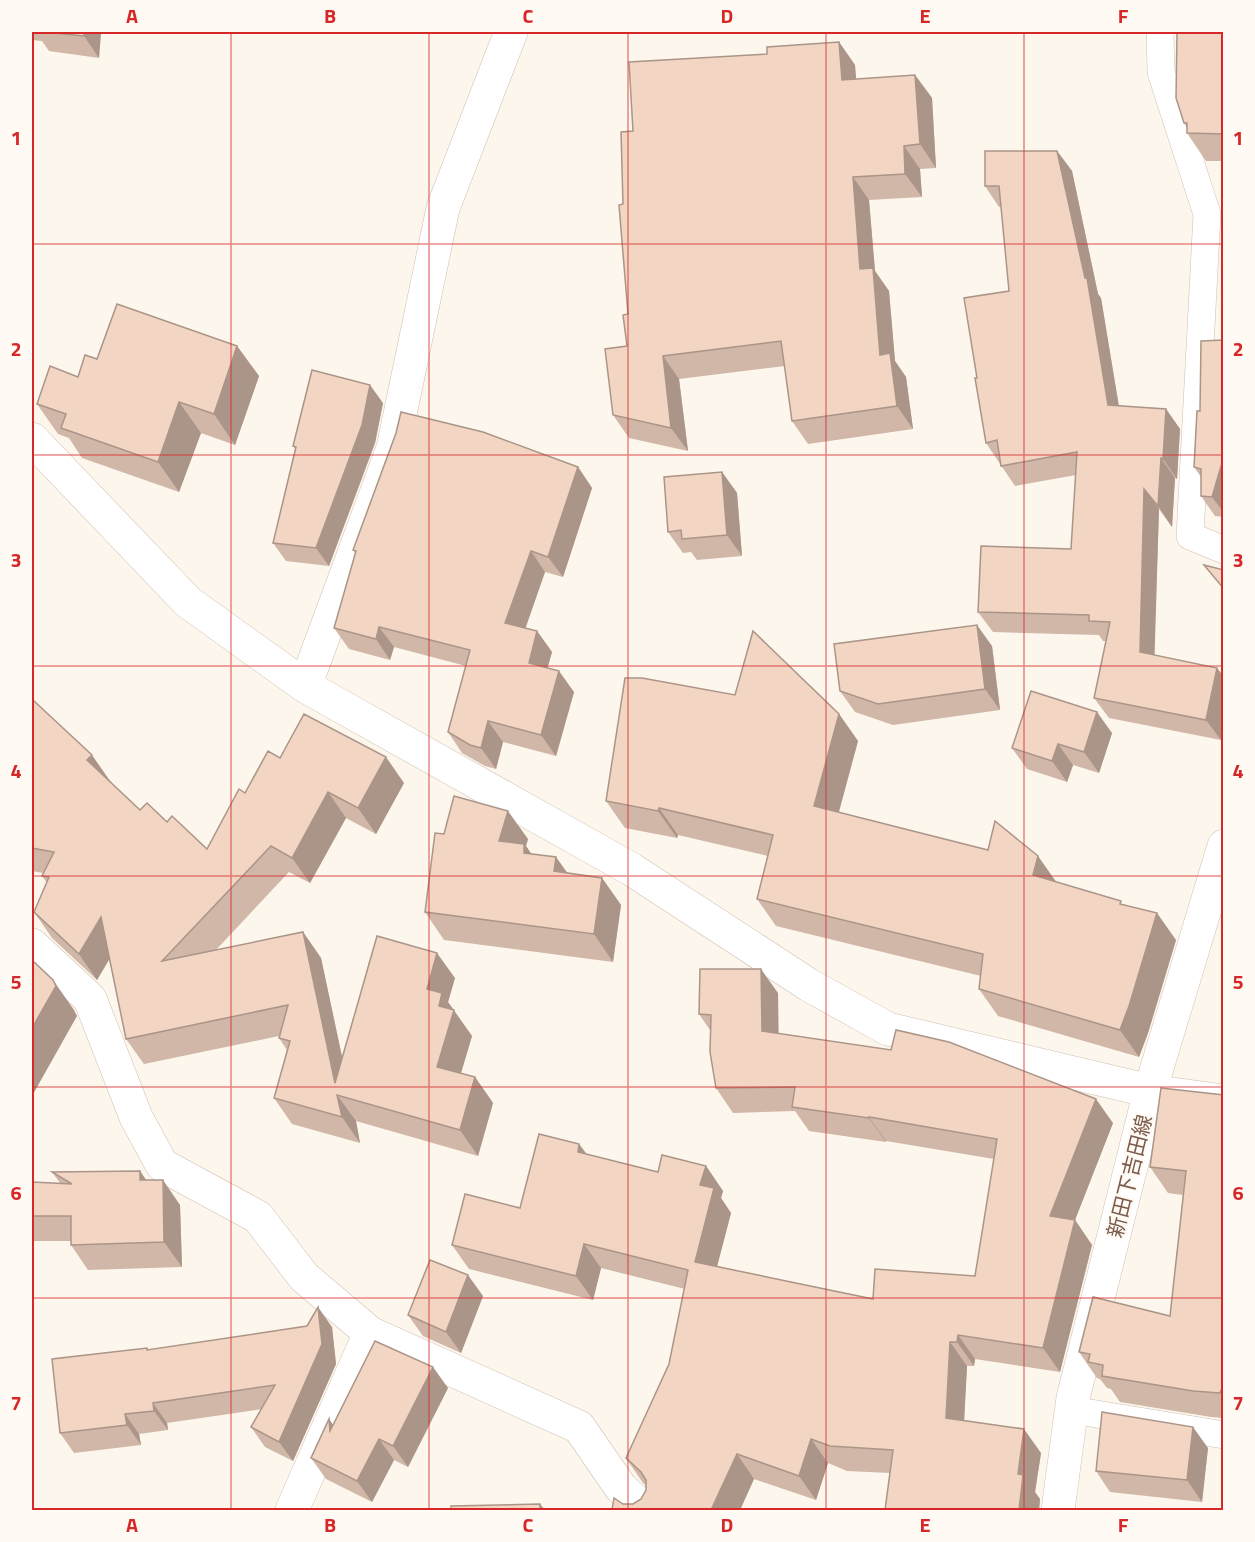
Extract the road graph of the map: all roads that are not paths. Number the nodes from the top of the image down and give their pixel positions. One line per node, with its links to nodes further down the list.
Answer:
1 (511, 32): 5 (street)
2 (1160, 32): 4 (lane)
3 (32, 439): 5 (street)
4 (1224, 550)
5 (305, 686): 8 (street)
6 (1224, 846): 8 (street, 新田下吉田線)
7 (32, 945): 10 (street)
8 (1150, 1092): 9 (street); 11 (street, 新田下吉田線)
9 (1224, 1101)
10 (370, 1333): 13 (street); 14 (street)
11 (1072, 1410): 12 (lane); 15 (street, 新田下吉田線)
12 (1224, 1435)
13 (292, 1510)
14 (645, 1510)
15 (1058, 1510)

